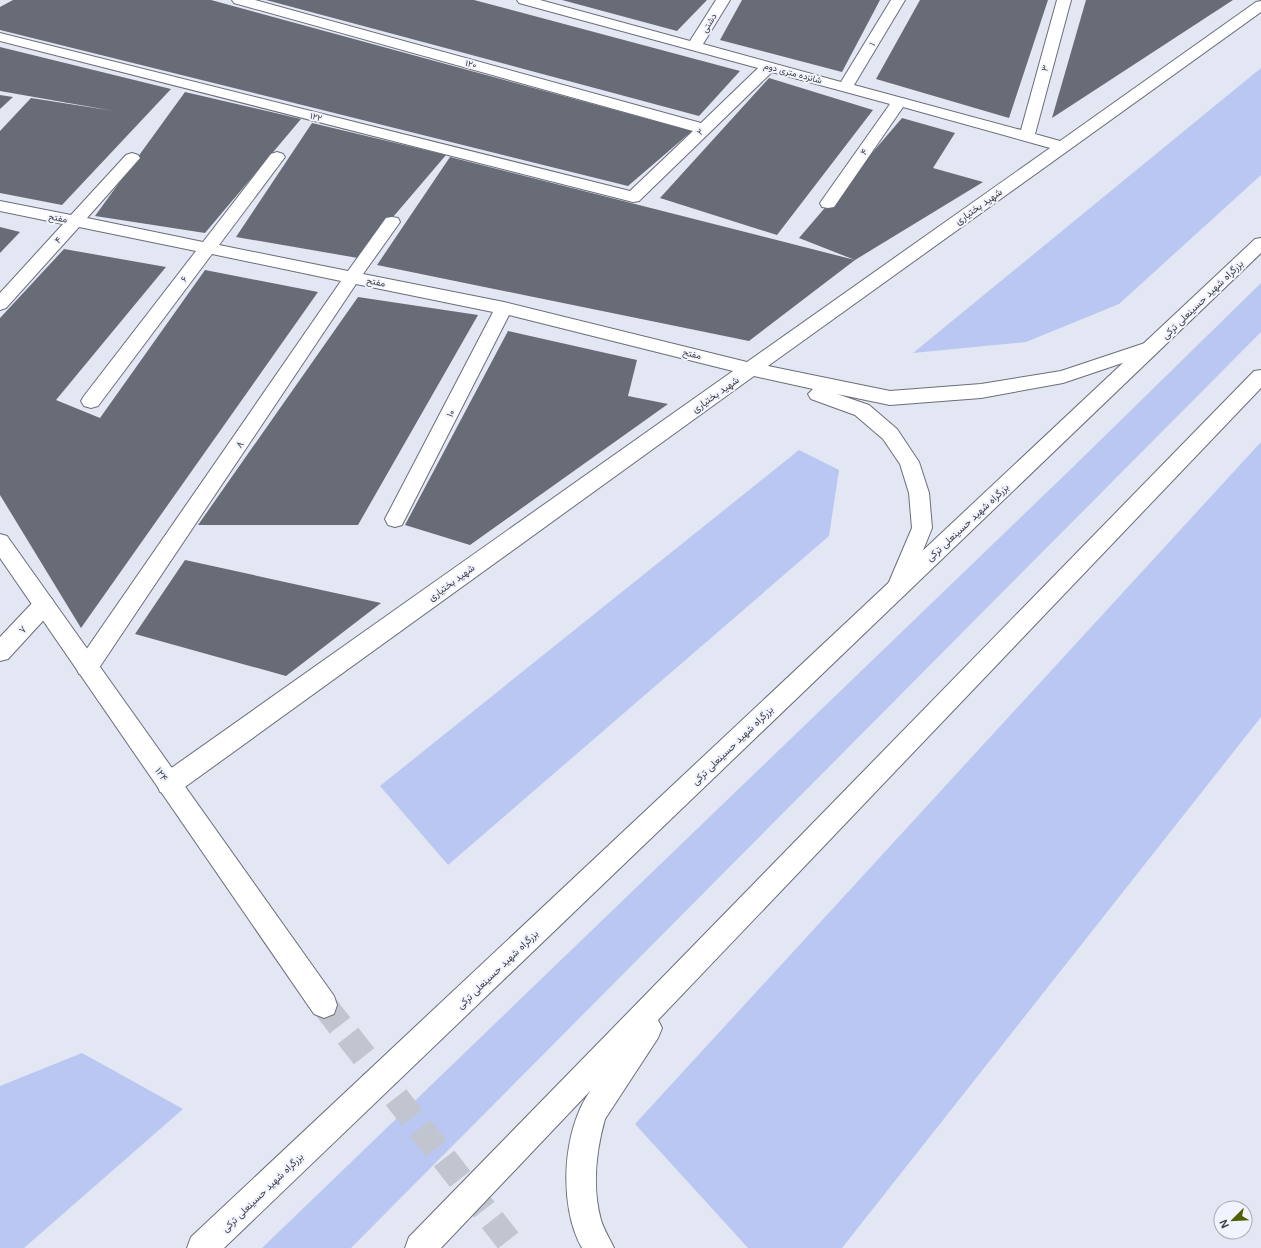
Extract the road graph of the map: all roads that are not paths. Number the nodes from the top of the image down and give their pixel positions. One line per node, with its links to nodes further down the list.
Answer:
1 (239, 0): 12 (main road, ۱۲۰)
2 (524, 0): 8 (main road, شانزده متری دوم)
3 (723, 0): 8 (main road, دشتی)
4 (898, 0): 10 (main road, ۱)
5 (1064, 0): 13 (main road, ۳)
6 (1261, 5): 14 (main road, شهید بختیاری)
7 (0, 37): 17 (main road, ۱۲۲)
8 (694, 46): 9 (main road, شانزده متری دوم)
9 (768, 67): 10 (main road, شانزده متری دوم); 12 (main road, ۲)
10 (846, 88): 11 (main road, شانزده متری دوم)
11 (899, 102): 13 (main road, شانزده متری دوم); 18 (main road, ۴)
12 (704, 128): 17 (main road, ۲)
13 (1027, 136): 14 (main road, شانزده متری دوم)
14 (1062, 146): 28 (main road, شهید بختیاری)
15 (277, 157): 23 (main road, ۶)
16 (132, 158): 20 (main road, ۴)
17 (633, 197)
18 (828, 203)
19 (0, 206): 20 (main road, مفتح)
20 (74, 221): 23 (main road, مفتح); 25 (main road, ۴)
21 (392, 222): 24 (main road, ۸)
22 (1261, 243): 27 (main road, بزرگراه شهید حسینعلی ترکی)
23 (208, 248): 24 (main road, مفتح); 30 (main road, ۶)
24 (352, 277): 26 (main road, مفتح); 36 (main road, ۸)
25 (0, 304)
26 (504, 308): 28 (main road, مفتح); 31 (main road, ۱۰)
27 (1151, 347): 28 (main road); 33 (main road, بزرگراه شهید حسینعلی ترکی)
28 (750, 369): 33 (main road); 37 (main road, شهید بختیاری)
29 (1261, 376): 38 (main road)
30 (91, 401)
31 (395, 519)
32 (0, 542): 34 (main road, ۱۲۴)
33 (897, 589): 40 (main road, بزرگراه شهید حسینعلی ترکی)
34 (44, 605): 35 (main road, ۷); 36 (main road, ۱۲۴)
35 (0, 652)
36 (87, 667): 37 (main road, ۱۲۴)
37 (169, 784): 39 (main road, ۱۲۴)
38 (704, 954): 41 (main road); 42 (main road)
39 (324, 1005)
40 (202, 1248)
41 (420, 1248)
42 (599, 1248)

